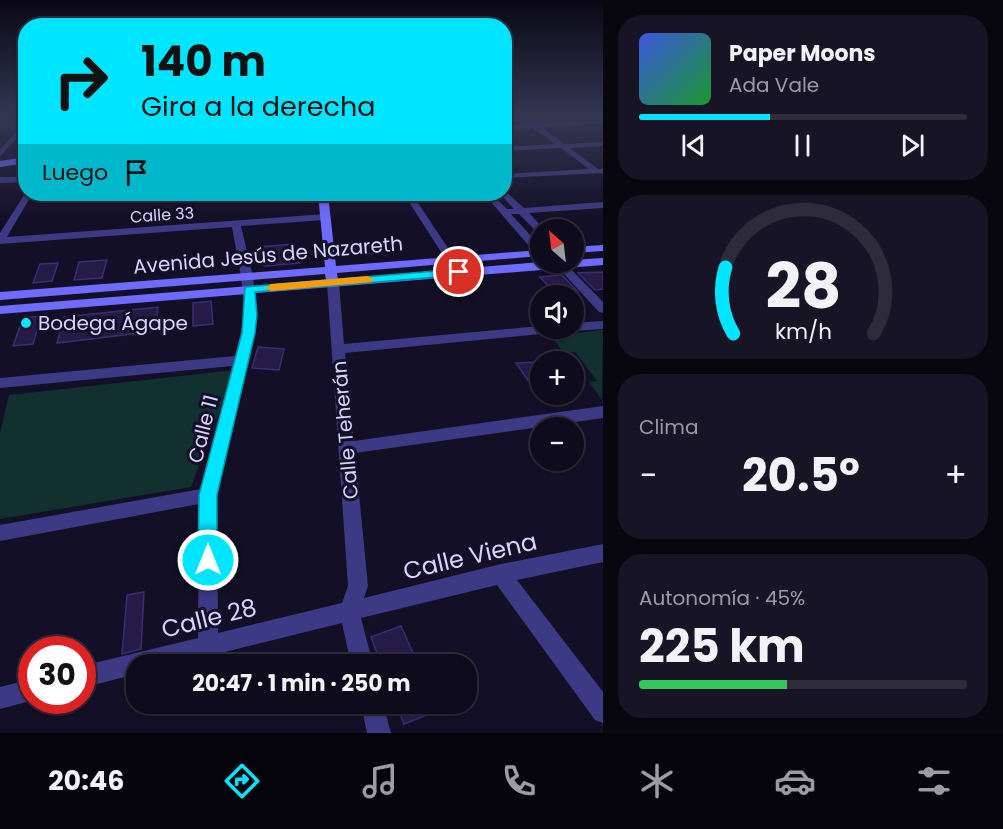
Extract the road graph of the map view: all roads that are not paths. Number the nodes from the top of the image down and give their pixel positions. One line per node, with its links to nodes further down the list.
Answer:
1 (570, 151): 4 (street)
2 (18, 161): 3 (main road)
3 (0, 164)
4 (599, 171): 5 (street)
5 (512, 176)
6 (18, 179): 7 (street)
7 (0, 180)
8 (24, 201): 19 (street)
9 (324, 201): 16 (main road, Calle Teherán)
10 (412, 201): 24 (street)
11 (495, 201): 15 (street)
12 (512, 201): 14 (street)
13 (603, 205): 14 (street)
14 (522, 211): 15 (street); 17 (street)
15 (505, 212): 20 (street)
16 (326, 218): 18 (street, Calle 33); 30 (main road, Calle Teherán)
17 (530, 219)
18 (236, 224): 19 (street, Calle 33); 31 (street, Calle 11)
19 (0, 241)
20 (530, 241)
21 (603, 248): 22 (main road)
22 (584, 249)
23 (530, 253): 24 (main road, Avenida Jesús de Nazareth)
24 (450, 260): 28 (street); 30 (main road, Avenida Jesús de Nazareth)
25 (603, 261): 26 (main road, Avenida Jesús de Nazareth)
26 (584, 262)
27 (530, 266): 28 (main road, Avenida Jesús de Nazareth)
28 (459, 272): 30 (main road, Avenida Jesús de Nazareth)
29 (569, 273): 33 (street)
30 (332, 276): 31 (main road, Avenida Jesús de Nazareth); 38 (street, Calle Teherán)
31 (248, 283): 32 (main road, Avenida Jesús de Nazareth); 34 (main road, Avenida Jesús de Nazareth); 39 (street, Calle 11)
32 (0, 296)
33 (603, 309)
34 (0, 310)
35 (603, 325): 36 (street)
36 (584, 326)
37 (530, 331): 38 (street)
38 (338, 350): 42 (street, Calle Teherán)
39 (242, 360): 40 (street); 43 (street, Calle 11)
40 (0, 383)
41 (603, 412): 42 (street)
42 (346, 448): 47 (street, Calle Teherán)
43 (208, 495): 44 (street); 48 (street, Calle 11)
44 (0, 533)
45 (603, 553): 46 (street, Calle Viena)
46 (501, 574): 47 (street, Calle Viena); 53 (street)
47 (349, 611): 48 (street, Calle 28); 49 (street)
48 (208, 646): 50 (street, Calle 28)
49 (360, 654)
50 (96, 674)
51 (18, 694): 52 (street)
52 (0, 698)
53 (603, 712)
54 (374, 714): 55 (street)
55 (379, 733)

